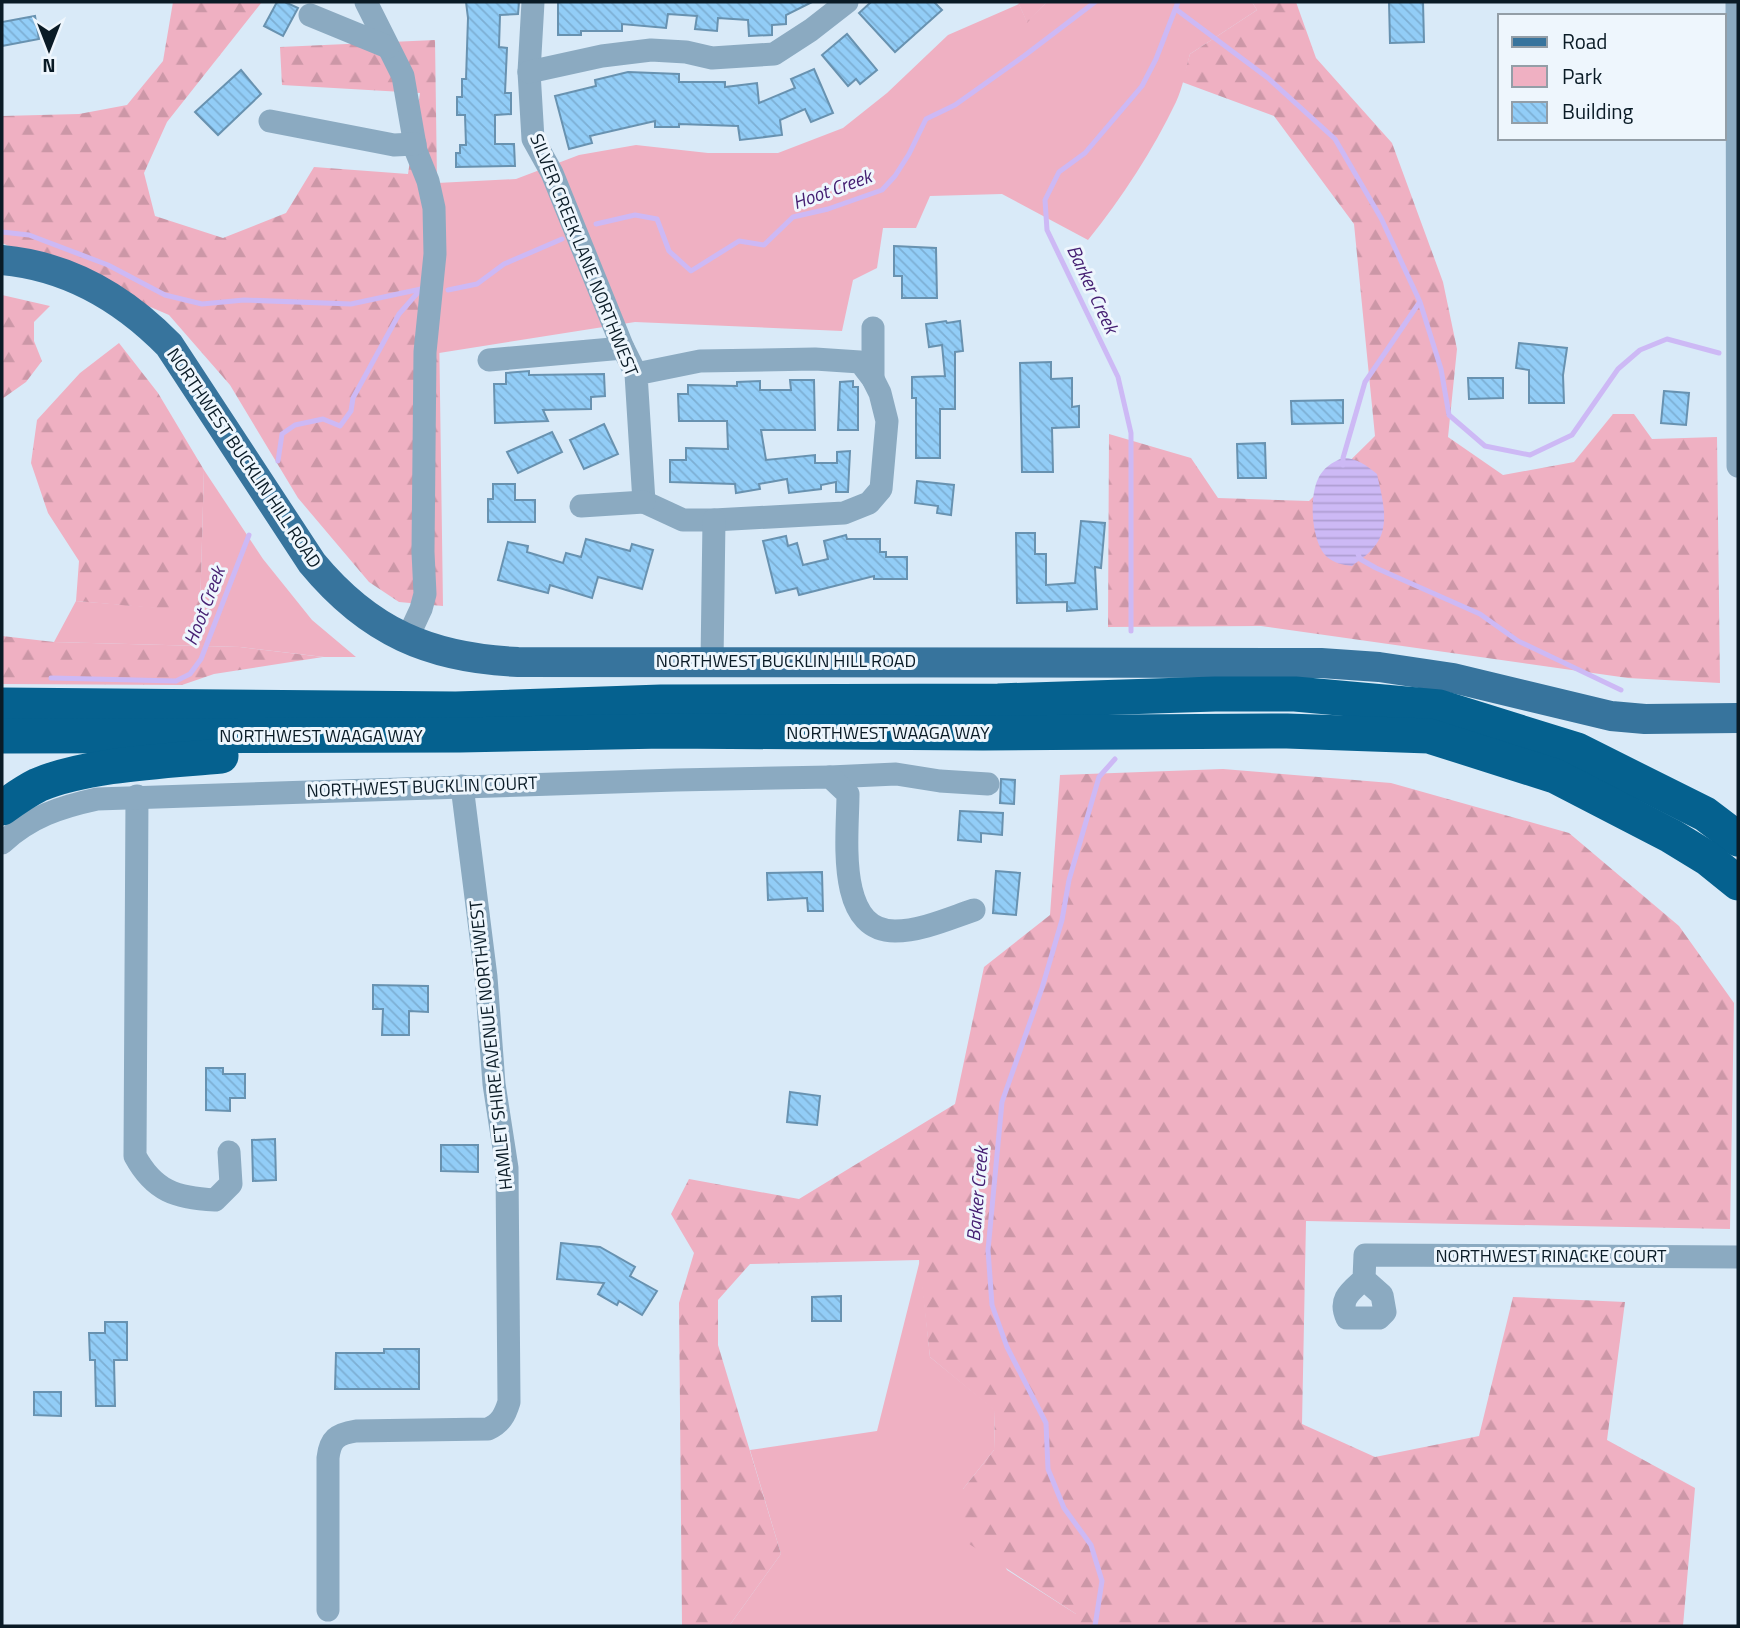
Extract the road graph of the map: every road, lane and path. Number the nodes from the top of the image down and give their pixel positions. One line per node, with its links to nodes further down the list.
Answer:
1 (366, 2): 6 (street)
2 (533, 2): 7 (street, SILVER CREEK LANE NORTHWEST)
3 (847, 2): 7 (street)
4 (1737, 2): 16 (street)
5 (310, 15): 6 (street)
6 (388, 47): 9 (street)
7 (529, 72): 12 (street, SILVER CREEK LANE NORTHWEST)
8 (270, 121): 9 (street)
9 (415, 144): 20 (street)
10 (2, 260): 20 (main road, NORTHWEST BUCKLIN HILL ROAD)
11 (873, 328): 15 (street)
12 (623, 348): 13 (street); 14 (street, SILVER CREEK LANE NORTHWEST)
13 (489, 360)
14 (636, 373): 15 (street); 17 (street, SILVER CREEK LANE NORTHWEST)
15 (873, 379): 19 (street)
16 (1738, 466)
17 (644, 502): 18 (street); 19 (street)
18 (581, 506)
19 (714, 520): 21 (street)
20 (407, 639): 21 (main road, NORTHWEST BUCKLIN HILL ROAD)
21 (712, 662): 25 (main road, NORTHWEST BUCKLIN HILL ROAD)
22 (2, 699): 24 (highway)
23 (2, 705): 24 (highway, NORTHWEST WAAGA WAY)
24 (78, 705): 33 (highway, NORTHWEST WAAGA WAY)
25 (1738, 718)
26 (437, 735): 27 (highway, NORTHWEST WAAGA WAY); 32 (highway); 35 (highway, NORTHWEST WAAGA WAY)
27 (2, 736)
28 (830, 777): 29 (street, NORTHWEST BUCKLIN COURT); 30 (street, NORTHWEST BUCKLIN COURT); 38 (street)
29 (988, 784)
30 (462, 786): 31 (street, NORTHWEST BUCKLIN COURT); 42 (street, HAMLET SHIRE AVENUE NORTHWEST)
31 (137, 796): 34 (street, NORTHWEST BUCKLIN COURT); 39 (street)
32 (2, 808)
33 (1738, 839)
34 (2, 842)
35 (1707, 858): 36 (highway, NORTHWEST WAAGA WAY); 37 (highway)
36 (1738, 883)
37 (1738, 895)
38 (974, 910)
39 (229, 1152)
40 (1738, 1257): 41 (street, NORTHWEST RINACKE COURT)
41 (1364, 1279)
42 (328, 1610)

